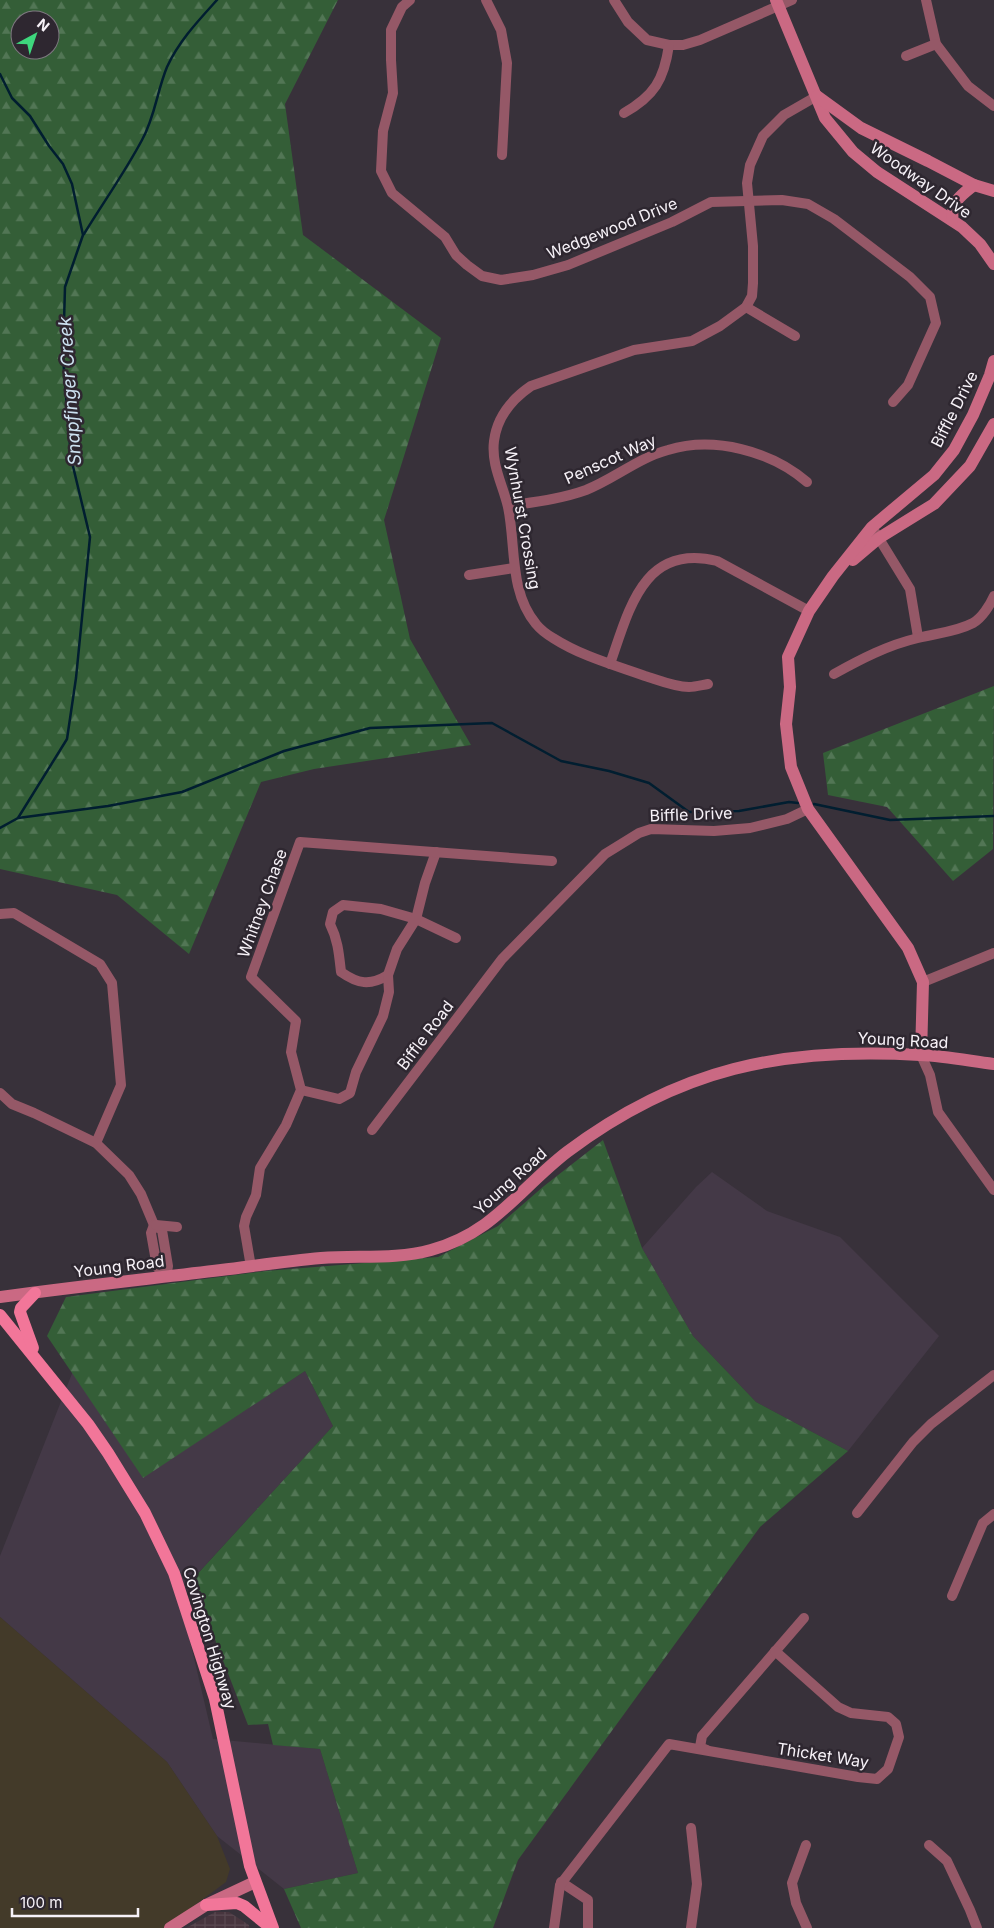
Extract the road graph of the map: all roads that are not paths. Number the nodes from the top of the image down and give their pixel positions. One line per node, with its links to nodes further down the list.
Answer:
1 (410, 0): 16 (street, Wedgewood Drive)
2 (486, 0): 13 (street)
3 (614, 0): 8 (street)
4 (792, 0): 6 (street)
5 (926, 0): 7 (street)
6 (777, 3): 8 (street); 10 (street, Woodway Drive)
7 (936, 44): 9 (street); 11 (street)
8 (669, 45): 12 (street)
9 (906, 56)
10 (817, 96): 14 (street, Woodway Drive); 16 (street); 17 (street, Woodway Drive)
11 (994, 106)
12 (624, 113)
13 (502, 155)
14 (974, 185): 15 (street, Woodway Drive); 17 (street)
15 (994, 191)
16 (749, 200): 19 (street); 22 (street, Wedgewood Drive)
17 (952, 220): 18 (street, Woodway Drive)
18 (994, 264)
19 (746, 307): 20 (street); 25 (street, Wynhurst Crossing)
20 (795, 336)
21 (994, 361): 26 (street, Biffle Drive)
22 (893, 402)
23 (994, 424): 27 (street, Biffle Drive)
24 (806, 482): 25 (street, Penscot Way)
25 (508, 506): 28 (street, Wynhurst Crossing)
26 (872, 527): 27 (street); 30 (street, Biffle Drive)
27 (879, 538): 30 (street, Biffle Drive); 33 (street)
28 (514, 568): 29 (street); 34 (street, Wynhurst Crossing)
29 (469, 575)
30 (833, 576): 32 (street, Biffle Drive)
31 (994, 596): 33 (street)
32 (809, 611): 34 (street); 37 (street, Biffle Drive)
33 (918, 638): 35 (street)
34 (610, 664): 36 (street, Wynhurst Crossing)
35 (834, 674)
36 (708, 684)
37 (808, 809): 44 (street, Biffle Drive); 46 (street, Biffle Drive)
38 (436, 852): 39 (street, Whitney Chase); 41 (street); 49 (street, Whitney Chase)
39 (552, 861)
40 (0, 914): 52 (street)
41 (416, 919): 42 (street); 45 (street); 45 (street)
42 (456, 938)
43 (994, 953): 46 (street)
44 (502, 959): 51 (street, Biffle Road)
45 (388, 975): 49 (street)
46 (923, 982): 47 (street, Biffle Drive)
47 (921, 1055): 48 (street, Young Road); 53 (street); 58 (street, Young Road)
48 (994, 1064)
49 (301, 1090): 58 (street)
50 (1, 1092): 52 (street)
51 (372, 1130)
52 (96, 1143): 54 (street)
53 (994, 1190)
54 (154, 1225): 55 (street); 56 (street); 57 (street)
55 (177, 1228)
56 (166, 1248): 57 (street); 59 (street)
57 (154, 1250): 59 (street)
58 (251, 1267): 59 (street, Young Road)
59 (166, 1276): 60 (street, Young Road)
60 (35, 1293): 61 (street, Young Road); 63 (main road)
61 (0, 1297)
62 (0, 1315): 63 (main road, Covington Highway)
63 (32, 1355): 74 (main road, Covington Highway)
64 (994, 1375): 65 (street)
65 (857, 1513)
66 (994, 1514): 67 (street)
67 (952, 1596)
68 (804, 1618): 69 (street)
69 (775, 1651): 70 (street); 70 (street, Thicket Way)
70 (708, 1750): 75 (street, Thicket Way)
71 (691, 1828): 81 (street)
72 (806, 1845): 82 (street)
73 (929, 1845): 83 (street)
74 (255, 1882): 76 (street); 78 (main road, Covington Highway)
75 (562, 1882): 79 (street, Thicket Way); 80 (street)
76 (206, 1905): 77 (street); 78 (main road)
77 (170, 1928)
78 (272, 1928)
79 (554, 1928)
80 (588, 1928)
81 (691, 1928)
82 (806, 1928)
83 (977, 1928)

